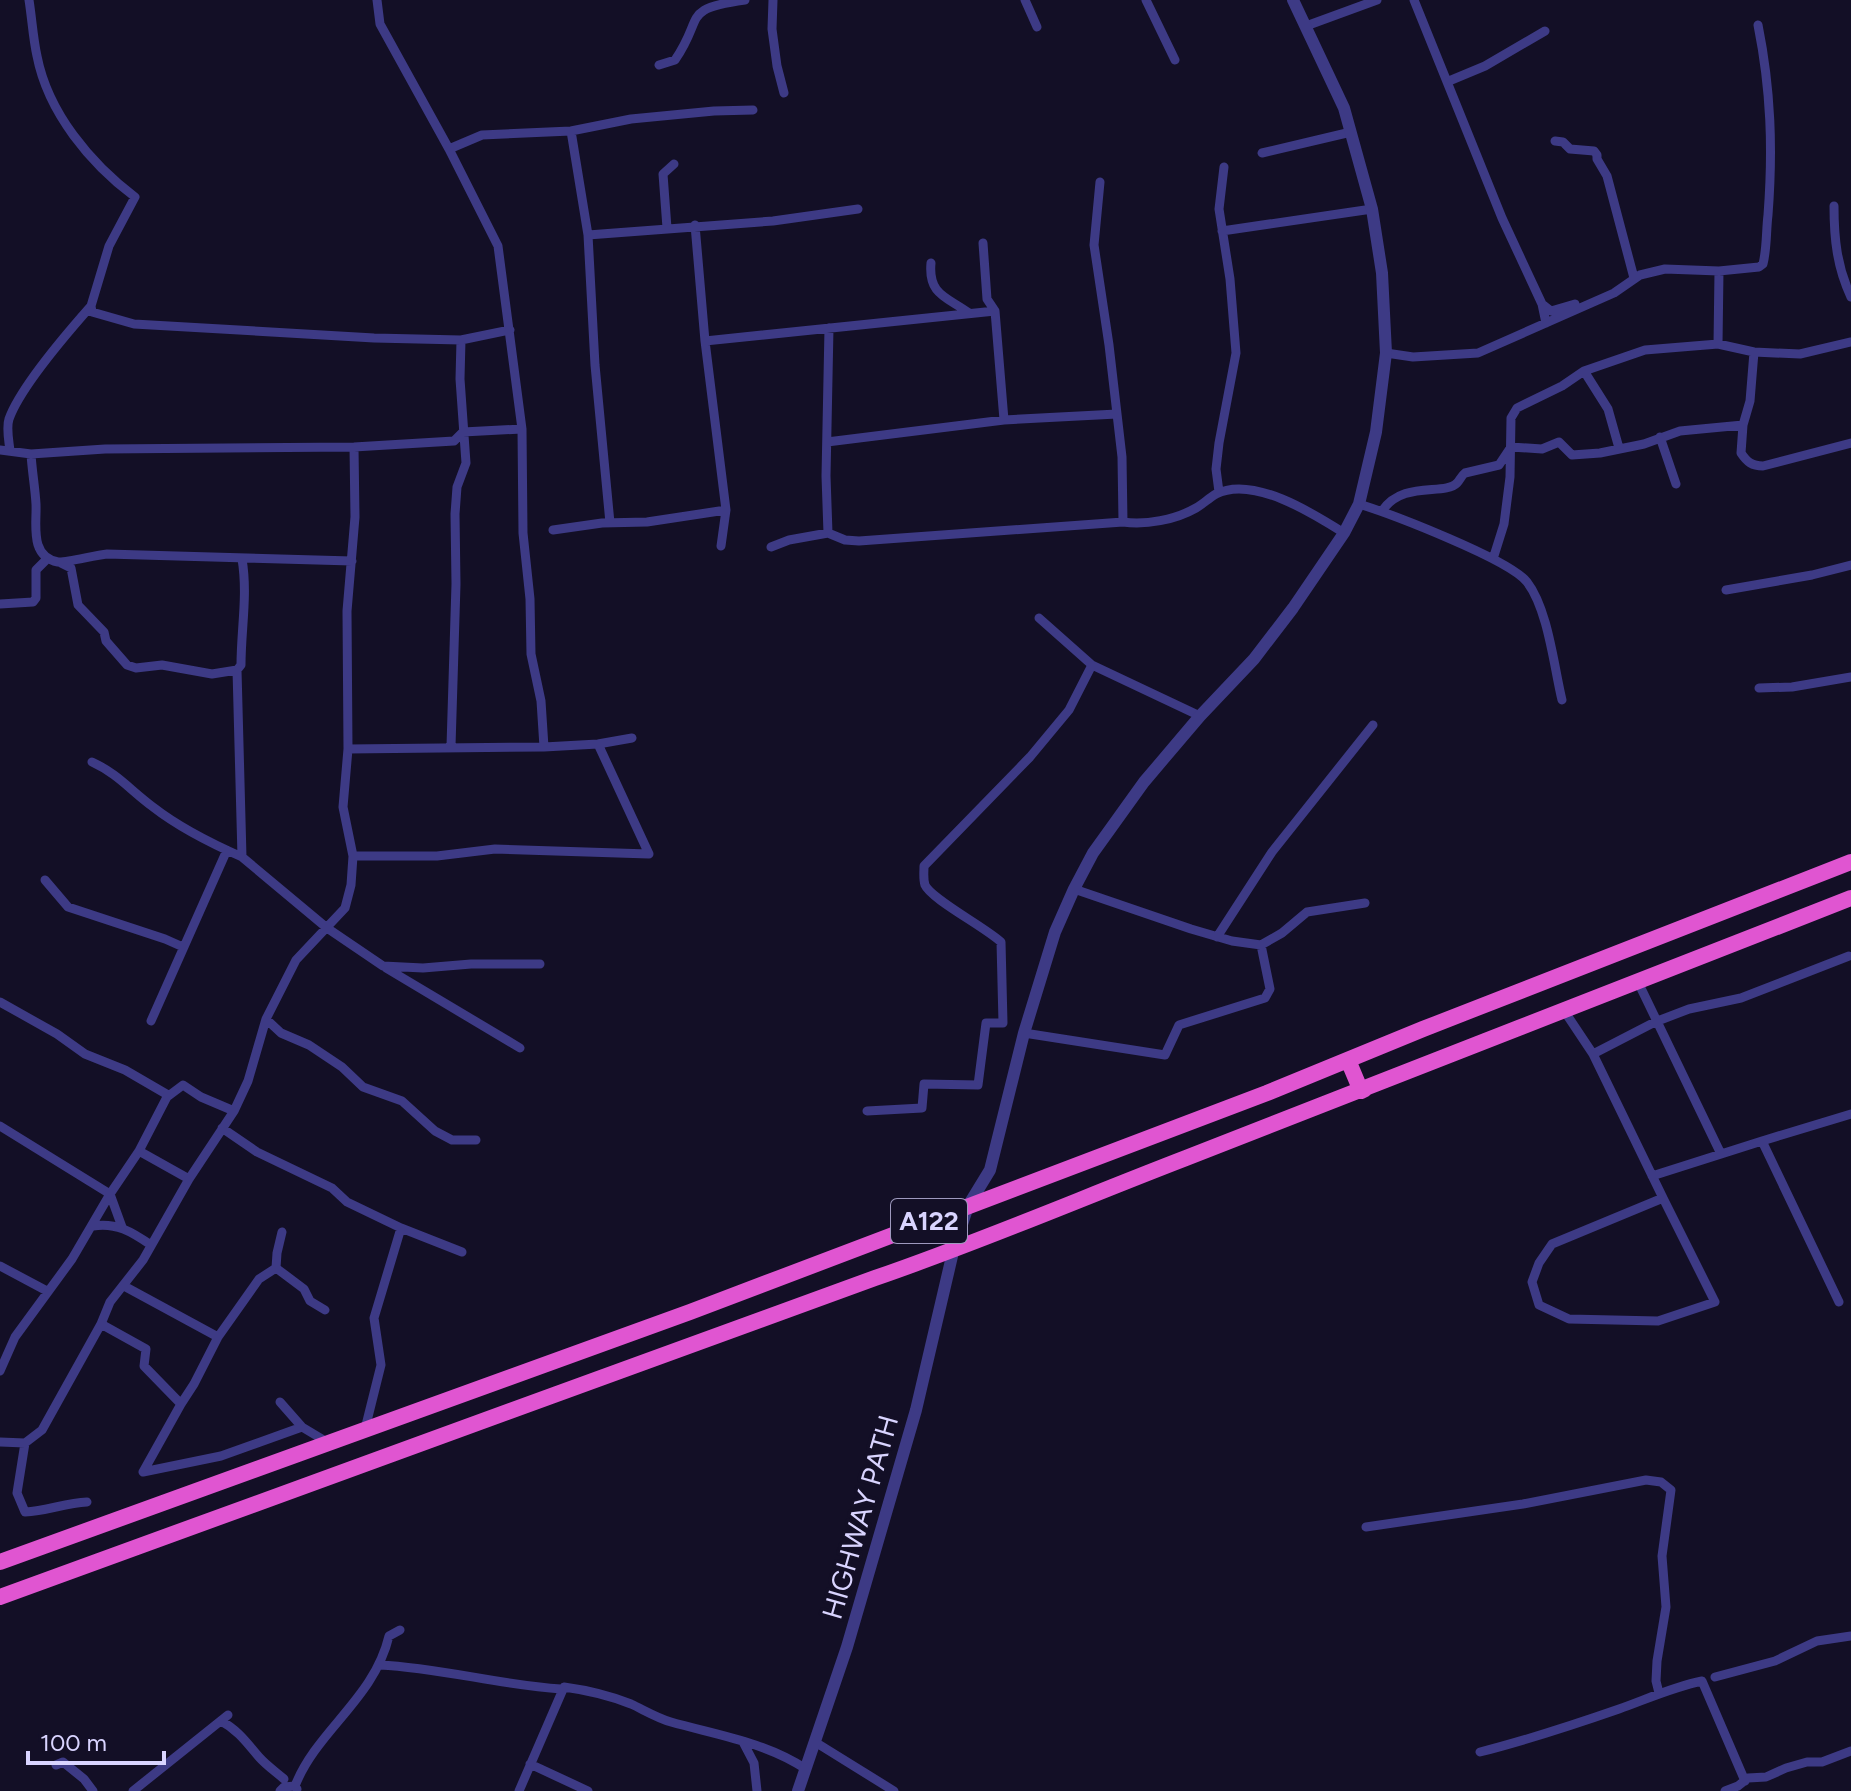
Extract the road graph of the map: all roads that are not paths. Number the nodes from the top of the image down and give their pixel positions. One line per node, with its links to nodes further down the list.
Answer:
1 (29, 0): 41 (street)
2 (377, 0): 22 (street)
3 (745, 0): 15 (street)
4 (773, 0): 17 (street)
5 (1025, 0): 12 (street)
6 (1146, 0): 14 (street)
7 (1293, 0): 11 (street, HIGHWAY PATH)
8 (1377, 0): 11 (street)
9 (1414, 0): 16 (street)
10 (1758, 25): 36 (street)
11 (1306, 26): 20 (street, HIGHWAY PATH)
12 (1037, 27)
13 (1545, 31): 16 (street)
14 (1175, 60)
15 (659, 65)
16 (1449, 81): 40 (street)
17 (784, 93)
18 (753, 110): 19 (street)
19 (571, 131): 22 (street); 33 (street)
20 (1351, 132): 23 (street); 29 (street, HIGHWAY PATH)
21 (1555, 141): 37 (street)
22 (449, 149): 46 (street)
23 (1262, 153)
24 (674, 164): 31 (street)
25 (1224, 167): 32 (street)
26 (1100, 182): 54 (street)
27 (1834, 206): 39 (street)
28 (858, 209): 30 (street)
29 (1372, 209): 32 (street); 52 (street, HIGHWAY PATH)
30 (695, 225): 31 (street); 48 (street)
31 (667, 228): 33 (street)
32 (1222, 231): 69 (street)
33 (588, 235): 74 (street)
34 (983, 243): 42 (street)
35 (931, 263): 43 (street)
36 (1719, 271): 37 (street); 50 (street)
37 (1634, 278): 38 (street)
38 (1614, 293): 40 (street); 44 (street)
39 (1851, 297)
40 (1542, 304): 44 (street)
41 (91, 306): 47 (street); 55 (street)
42 (995, 311): 43 (street); 56 (street)
43 (970, 313): 45 (street)
44 (1546, 323): 52 (street)
45 (829, 328): 48 (street); 61 (street)
46 (510, 330): 47 (street); 58 (street)
47 (461, 340): 59 (street)
48 (705, 341): 71 (street)
49 (1851, 342): 51 (street)
50 (1718, 344): 51 (street); 53 (street)
51 (1754, 352): 57 (street)
52 (1386, 353): 70 (street, HIGHWAY PATH)
53 (1584, 371): 64 (street); 65 (street)
54 (1117, 414): 56 (street); 73 (street)
55 (4, 419): 66 (street)
56 (1004, 420): 61 (street)
57 (1743, 425): 60 (street); 62 (street)
58 (522, 429): 59 (street); 101 (street)
59 (463, 432): 63 (street); 100 (street)
60 (1660, 437): 65 (street); 68 (street)
61 (827, 442): 76 (street)
62 (1851, 443)
63 (354, 447): 67 (street); 84 (street)
64 (1511, 447): 65 (street); 72 (street); 82 (street)
65 (1619, 448)
66 (5, 450): 67 (street)
67 (31, 454): 80 (street)
68 (1676, 484)
69 (1219, 492): 73 (street); 77 (street)
70 (1359, 504): 72 (street); 77 (street, HIGHWAY PATH)
71 (726, 510): 74 (street); 78 (street)
72 (1382, 511): 82 (street)
73 (1123, 522): 76 (street)
74 (610, 523): 75 (street)
75 (553, 530)
76 (828, 533): 79 (street)
77 (1344, 533): 96 (street, HIGHWAY PATH)
78 (721, 546)
79 (771, 547)
80 (48, 558): 85 (street); 89 (street)
81 (242, 559): 83 (street); 85 (street); 92 (street)
82 (1493, 559): 95 (street)
83 (331, 561): 84 (street); 87 (street)
84 (352, 561): 87 (street)
85 (61, 563): 92 (street)
86 (1851, 565): 88 (street)
87 (350, 579): 102 (street)
88 (1726, 590)
89 (0, 604)
90 (1039, 618): 91 (street)
91 (1092, 665): 96 (street); 132 (street)
92 (237, 670): 106 (street)
93 (1851, 677): 94 (street)
94 (1759, 688)
95 (1562, 700)
96 (1200, 716): 109 (street, HIGHWAY PATH)
97 (1373, 725): 113 (street)
98 (632, 738): 99 (street)
99 (598, 744): 101 (street); 105 (street)
100 (451, 746): 101 (street); 102 (street)
101 (544, 747)
102 (348, 749): 105 (street)
103 (92, 762): 104 (street)
104 (227, 850): 106 (street); 115 (street)
105 (353, 856): 112 (street)
106 (242, 857): 112 (street)
107 (1851, 862): 128 (highway, A122)
108 (45, 880): 115 (street)
109 (1074, 889): 113 (street); 125 (street, HIGHWAY PATH)
110 (1851, 898): 119 (highway, A122)
111 (1365, 903): 114 (street)
112 (327, 928): 118 (street); 122 (street)
113 (1217, 937): 114 (street)
114 (1261, 945): 125 (street)
115 (183, 947): 123 (street)
116 (1849, 956): 124 (street)
117 (540, 964): 118 (street)
118 (383, 966): 126 (street)
119 (1638, 982): 121 (highway, A122); 124 (street)
120 (0, 1002): 130 (street)
121 (1565, 1012): 127 (street); 129 (highway, A122)
122 (266, 1019): 131 (street); 136 (street)
123 (151, 1021)
124 (1656, 1021): 127 (street); 139 (street)
125 (1024, 1033): 144 (street, HIGHWAY PATH)
126 (520, 1048)
127 (1593, 1054): 140 (street)
128 (1348, 1060): 129 (highway); 144 (highway, A122)
129 (1365, 1089): 151 (highway, A122)
130 (168, 1095): 131 (street); 138 (street)
131 (234, 1111): 135 (street)
132 (867, 1111)
133 (1851, 1114): 137 (street)
134 (0, 1126): 142 (street)
135 (222, 1128): 141 (street); 147 (street)
136 (476, 1140)
137 (1762, 1141): 139 (street); 156 (street)
138 (139, 1151): 141 (street); 142 (street)
139 (1721, 1154): 140 (street)
140 (1652, 1176): 143 (street)
141 (189, 1179): 149 (street)
142 (110, 1194): 145 (street); 146 (street)
143 (1663, 1198): 143 (street)
144 (968, 1206): 151 (street, HIGHWAY PATH); 164 (highway, A122)
145 (93, 1226): 146 (street); 155 (street)
146 (122, 1227): 149 (street)
147 (401, 1228): 150 (street); 164 (street)
148 (282, 1232): 153 (street)
149 (151, 1245): 154 (street)
150 (462, 1252)
151 (953, 1252): 171 (highway, A122); 179 (street, HIGHWAY PATH)
152 (0, 1266): 155 (street)
153 (276, 1268): 157 (street); 159 (street)
154 (124, 1286): 158 (street); 159 (street)
155 (47, 1291): 160 (street)
156 (1839, 1302)
157 (325, 1310)
158 (101, 1324): 162 (street); 166 (street)
159 (218, 1337): 162 (street)
160 (0, 1371)
161 (280, 1402): 163 (street)
162 (181, 1404): 163 (street)
163 (302, 1427): 167 (street)
164 (365, 1429): 167 (highway, A122)
165 (0, 1442): 166 (street)
166 (25, 1443): 168 (street)
167 (323, 1446): 170 (highway, A122)
168 (87, 1502)
169 (1366, 1527): 177 (street)
170 (0, 1562)
171 (0, 1597)
172 (400, 1630): 174 (street)
173 (1851, 1636): 175 (street)
174 (380, 1665): 176 (street); 187 (street)
175 (1715, 1677)
176 (561, 1689): 178 (street); 182 (street)
177 (1659, 1693): 181 (street); 186 (street)
178 (743, 1742): 184 (street); 193 (street)
179 (815, 1742): 184 (street, HIGHWAY PATH); 195 (street)
180 (1851, 1751): 186 (street)
181 (1480, 1752)
182 (530, 1764): 191 (street); 192 (street)
183 (56, 1765): 188 (street)
184 (806, 1769): 194 (street, HIGHWAY PATH)
185 (284, 1779): 189 (street)
186 (1745, 1781): 196 (street)
187 (297, 1789): 190 (street)
188 (93, 1791)
189 (133, 1791)
190 (280, 1791)
191 (519, 1791)
192 (588, 1791)
193 (757, 1791)
194 (798, 1791)
195 (894, 1791)
196 (1725, 1791)

